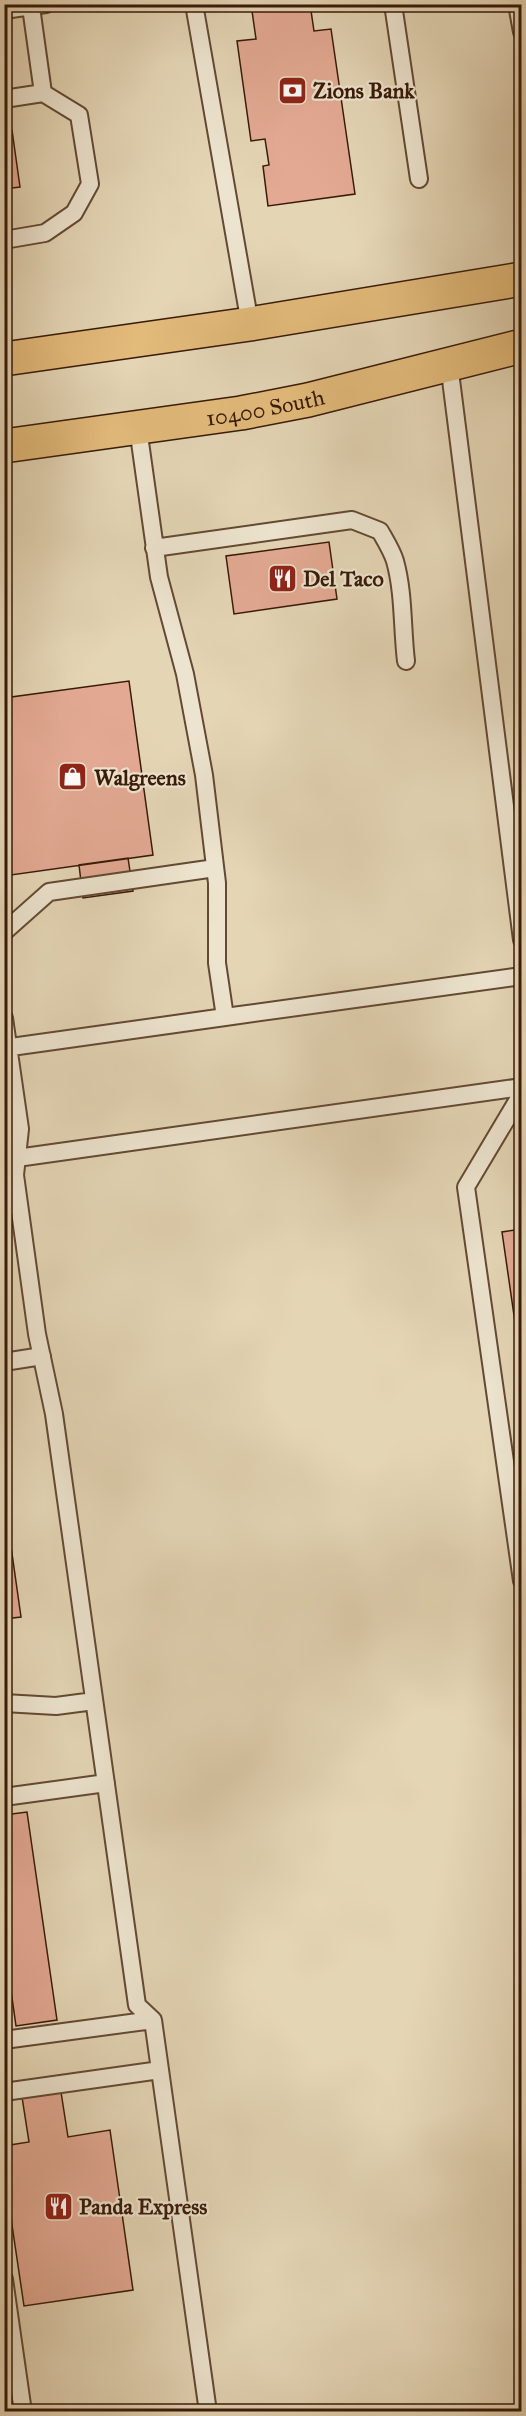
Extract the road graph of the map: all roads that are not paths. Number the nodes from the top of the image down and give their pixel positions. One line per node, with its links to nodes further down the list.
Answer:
1 (194, 4): 12 (lane)
2 (393, 4): 9 (lane)
3 (518, 4): 6 (lane)
4 (38, 6): 5 (lane); 7 (lane)
5 (4, 10)
6 (522, 32)
7 (43, 93): 8 (lane); 10 (lane)
8 (4, 99)
9 (419, 178)
10 (4, 240)
11 (522, 279): 12 (main road)
12 (250, 324): 14 (main road)
13 (522, 346): 15 (main road, 10400 South)
14 (4, 358)
15 (449, 364): 16 (main road, 10400 South); 22 (lane)
16 (138, 428): 17 (main road, 10400 South); 18 (lane)
17 (4, 446)
18 (154, 548): 19 (lane); 20 (lane)
19 (406, 661)
20 (215, 868): 21 (lane); 24 (lane)
21 (4, 932)
22 (522, 940)
23 (522, 976): 24 (lane)
24 (225, 1017): 26 (lane)
25 (4, 1018): 26 (lane)
26 (7, 1047): 29 (lane)
27 (522, 1087): 29 (lane)
28 (522, 1093): 32 (lane)
29 (13, 1154): 30 (lane)
30 (42, 1356): 31 (lane); 33 (lane)
31 (4, 1362)
32 (522, 1581)
33 (94, 1701): 34 (lane); 35 (lane)
34 (4, 1703)
35 (105, 1783): 36 (lane); 37 (lane)
36 (4, 1797)
37 (153, 2020): 38 (lane); 39 (lane)
38 (4, 2040)
39 (160, 2070): 40 (lane); 43 (lane)
40 (4, 2092)
41 (4, 2279): 42 (lane)
42 (23, 2412)
43 (208, 2412)

